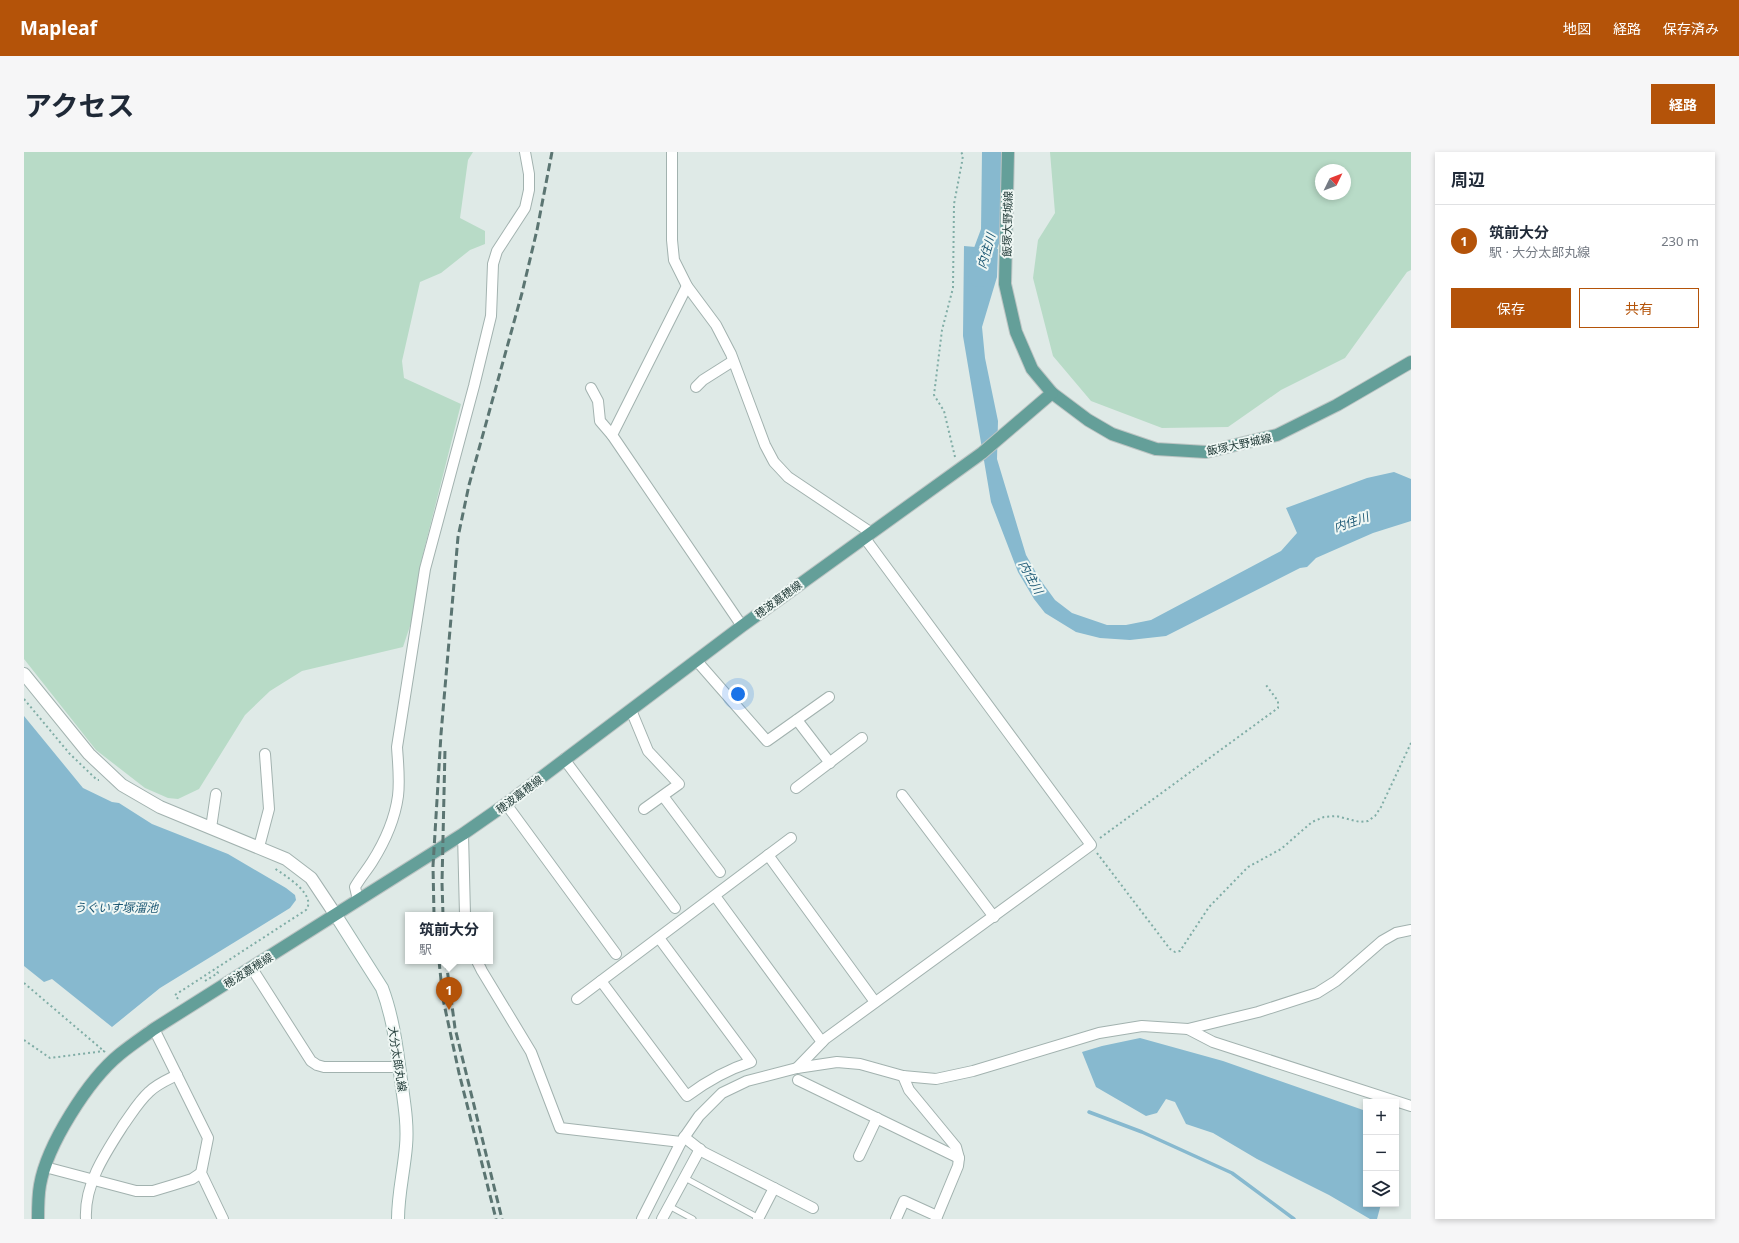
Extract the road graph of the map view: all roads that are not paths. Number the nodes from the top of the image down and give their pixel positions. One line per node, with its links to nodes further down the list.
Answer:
1 (525, 152): 35 (street)
2 (672, 152): 4 (street)
3 (1008, 152): 9 (main road, 飯塚大野城線)
4 (687, 286): 5 (street); 10 (street)
5 (733, 361): 7 (street); 11 (street)
6 (1411, 362): 9 (main road, 飯塚大野城線)
7 (696, 387)
8 (591, 388): 10 (street)
9 (1052, 393): 11 (main road, 穂波嘉穂線)
10 (612, 436): 12 (street)
11 (867, 534): 12 (main road, 穂波嘉穂線); 39 (street)
12 (742, 626): 13 (main road, 穂波嘉穂線)
13 (696, 660): 16 (main road, 穂波嘉穂線); 17 (street)
14 (24, 674): 28 (street, 大分太郎丸線)
15 (829, 696): 17 (street)
16 (631, 710): 20 (main road, 穂波嘉穂線); 25 (street)
17 (797, 720): 21 (street)
18 (862, 738): 21 (street)
19 (265, 754): 31 (street)
20 (564, 760): 26 (main road, 穂波嘉穂線); 36 (street)
21 (830, 763): 22 (street)
22 (796, 788)
23 (216, 794): 28 (street)
24 (902, 795): 39 (street)
25 (663, 796): 27 (street); 33 (street)
26 (506, 804): 29 (main road, 穂波嘉穂線); 42 (street)
27 (644, 810)
28 (211, 828): 31 (street, 大分太郎丸線)
29 (463, 834): 35 (main road, 穂波嘉穂線); 37 (street)
30 (791, 838): 32 (street)
31 (259, 846): 38 (street, 大分太郎丸線)
32 (768, 855): 34 (street); 47 (street)
33 (720, 872)
34 (715, 896): 41 (street); 50 (street)
35 (358, 900): 38 (main road, 穂波嘉穂線)
36 (675, 908)
37 (465, 912)
38 (335, 914): 44 (main road, 穂波嘉穂線); 51 (street, 大分太郎丸線)
39 (994, 917): 47 (street)
40 (1411, 930): 49 (street)
41 (659, 938): 45 (street); 45 (street)
42 (616, 954)
43 (479, 964): 58 (street)
44 (251, 968): 48 (main road, 穂波嘉穂線); 51 (street)
45 (601, 981): 46 (street)
46 (577, 999)
47 (875, 1002): 50 (street)
48 (154, 1029): 53 (street); 62 (main road, 穂波嘉穂線)
49 (1188, 1029): 54 (street); 56 (street)
50 (822, 1042): 52 (street)
51 (400, 1067): 73 (street, 大分太郎丸線)
52 (797, 1068): 54 (street); 58 (street)
53 (177, 1074): 63 (street); 65 (street)
54 (903, 1076): 61 (street)
55 (798, 1080): 57 (street)
56 (1411, 1106)
57 (878, 1118): 60 (street); 61 (street)
58 (683, 1139): 59 (street); 74 (street)
59 (700, 1149): 64 (street); 66 (street)
60 (859, 1156)
61 (959, 1158): 69 (street)
62 (45, 1167): 65 (street); 70 (main road, 穂波嘉穂線)
63 (201, 1173): 65 (street); 72 (street)
64 (684, 1178): 67 (street); 77 (lane)
65 (92, 1180): 71 (street)
66 (774, 1188): 68 (street); 77 (street)
67 (669, 1206): 75 (street); 76 (lane)
68 (813, 1208)
69 (936, 1217): 78 (street)
70 (38, 1219)
71 (86, 1219)
72 (223, 1219)
73 (398, 1219)
74 (642, 1219)
75 (662, 1219)
76 (693, 1219)
77 (759, 1219)
78 (896, 1219)

